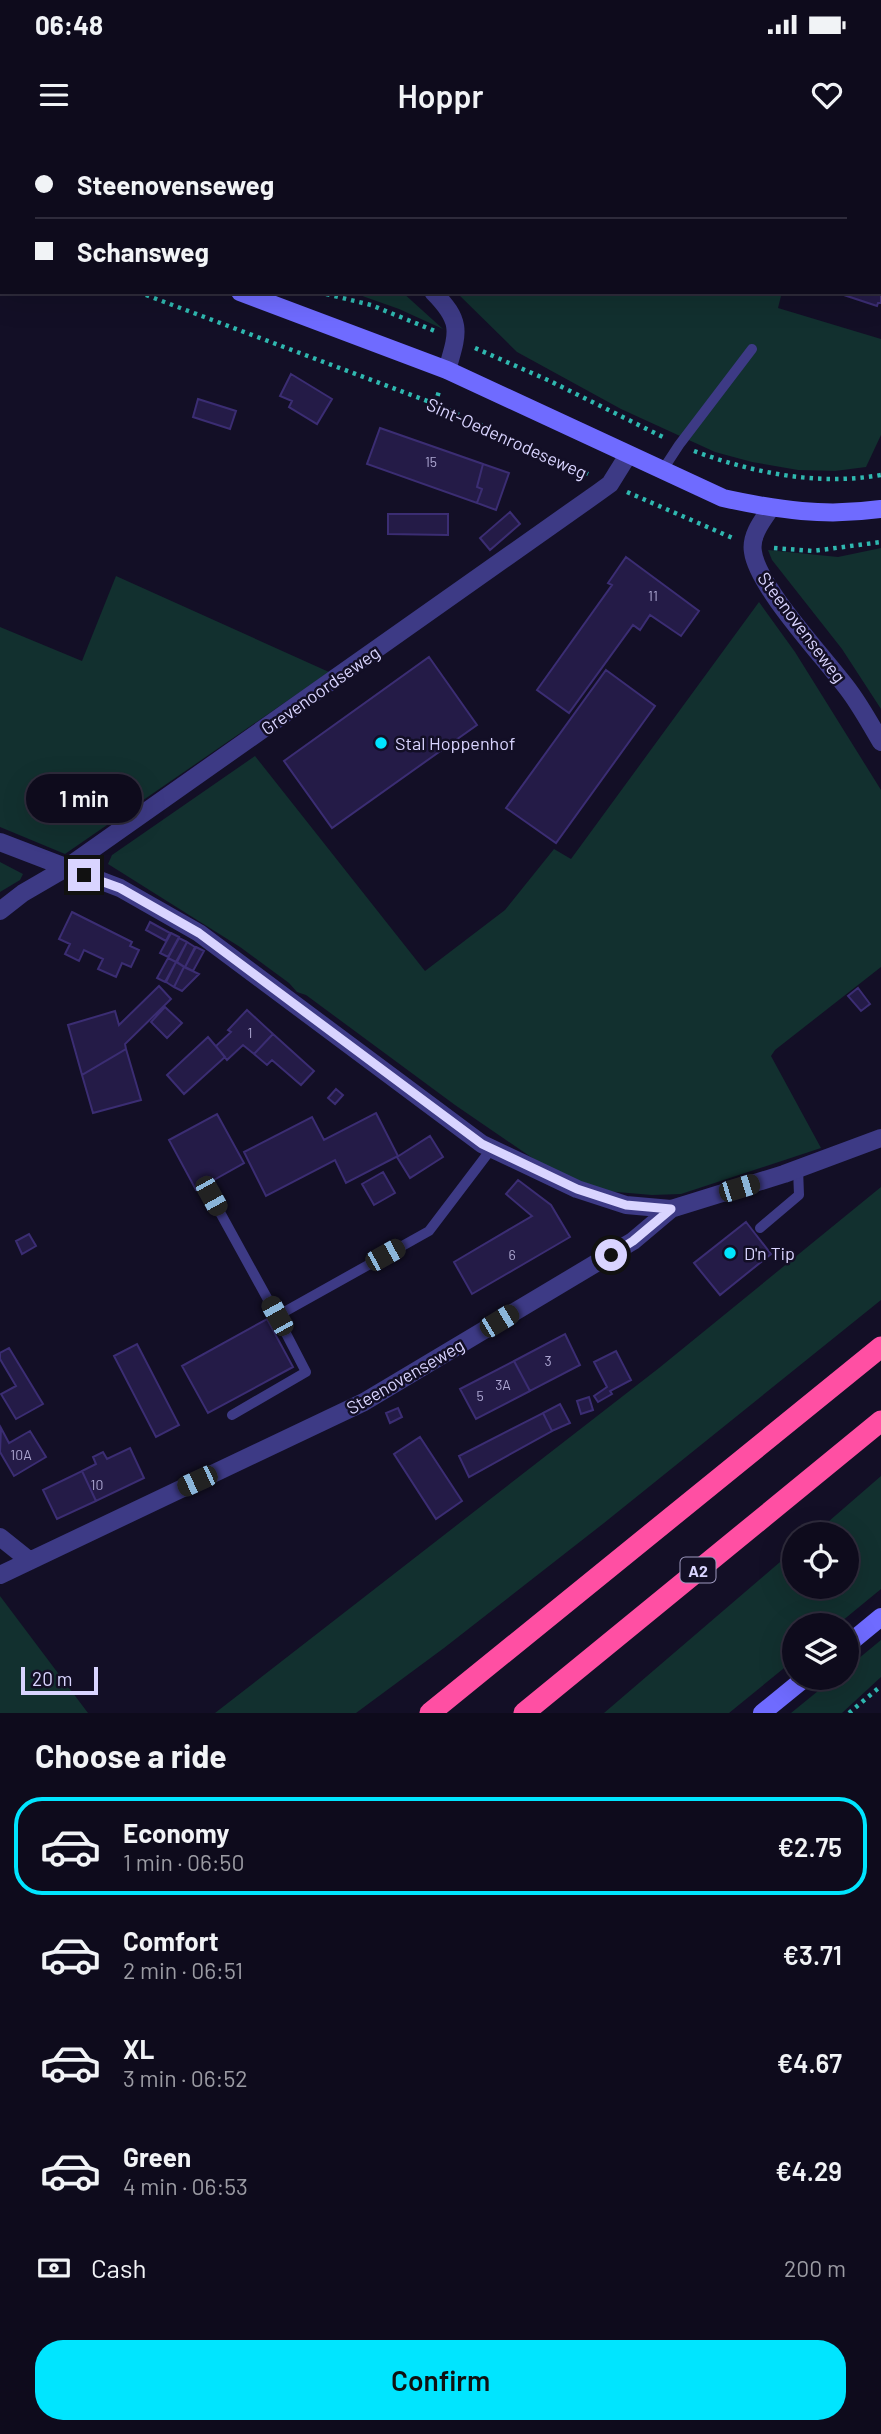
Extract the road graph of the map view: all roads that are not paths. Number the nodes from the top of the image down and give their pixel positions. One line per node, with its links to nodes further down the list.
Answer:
1 (245, 294): 4 (street, Sint-Oedenrodeseweg)
2 (435, 294): 4 (street)
3 (752, 349): 6 (lane)
4 (447, 370): 5 (street, Sint-Oedenrodeseweg)
5 (628, 454): 6 (street, Sint-Oedenrodeseweg); 11 (street, Grevenoordseweg)
6 (662, 471): 7 (street, Sint-Oedenrodeseweg)
7 (771, 508): 8 (street, Sint-Oedenrodeseweg); 9 (street, Steenovenseweg)
8 (881, 509)
9 (881, 742)
10 (0, 842): 11 (street)
11 (66, 868): 12 (street, Grevenoordseweg); 14 (street)
12 (0, 911)
13 (881, 1138): 15 (street, Steenovenseweg)
14 (492, 1148): 17 (street); 19 (lane)
15 (798, 1169): 17 (street, Steenovenseweg); 18 (lane)
16 (211, 1196): 19 (lane)
17 (671, 1209): 24 (street, Steenovenseweg)
18 (761, 1228)
19 (277, 1316): 21 (lane)
20 (881, 1347): 29 (highway)
21 (232, 1415)
22 (881, 1421): 30 (highway, A2)
23 (0, 1537): 24 (street)
24 (30, 1561): 25 (street, Steenovenseweg)
25 (0, 1575)
26 (881, 1617): 27 (street)
27 (859, 1634)
28 (790, 1690): 31 (street)
29 (430, 1713)
30 (524, 1713)
31 (762, 1713)

